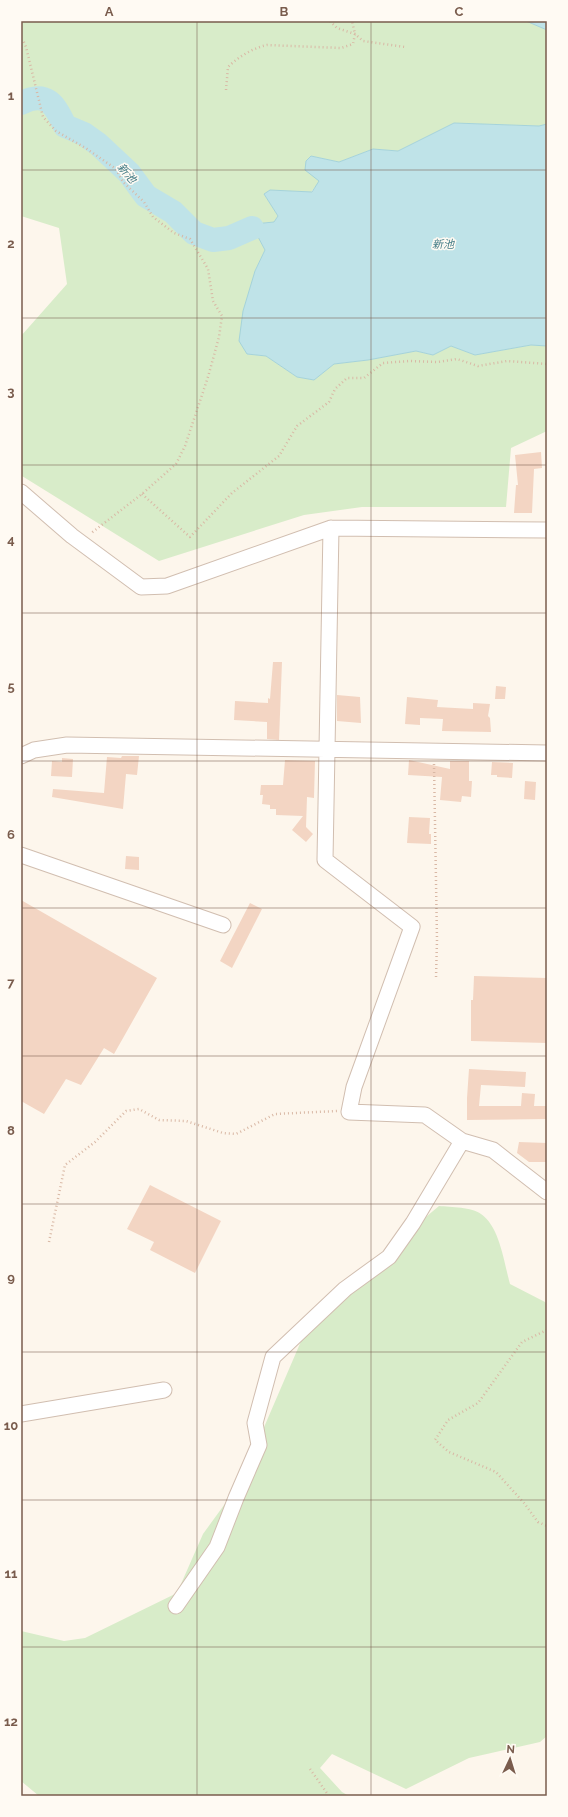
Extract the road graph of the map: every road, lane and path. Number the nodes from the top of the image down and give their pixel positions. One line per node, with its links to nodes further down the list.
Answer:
1 (330, 21): 3 (path)
2 (352, 21): 3 (path)
3 (355, 34): 5 (path); 6 (path)
4 (21, 40): 9 (path)
5 (405, 47)
6 (226, 90)
7 (547, 364): 9 (path)
8 (21, 492): 12 (street)
9 (142, 494): 12 (path)
10 (331, 528): 11 (street); 12 (street); 13 (street)
11 (547, 530)
12 (72, 536)
13 (327, 750): 14 (street); 16 (street); 20 (street)
14 (434, 752): 15 (street); 19 (path)
15 (547, 753)
16 (21, 756)
17 (21, 855): 18 (street)
18 (223, 925)
19 (436, 978)
20 (350, 1112): 21 (street); 23 (path)
21 (462, 1141): 22 (street); 28 (street)
22 (547, 1192)
23 (49, 1242)
24 (547, 1330): 27 (path)
25 (164, 1390): 26 (street)
26 (21, 1414)
27 (547, 1526)
28 (176, 1606)
29 (310, 1770): 30 (path)
30 (329, 1796)

